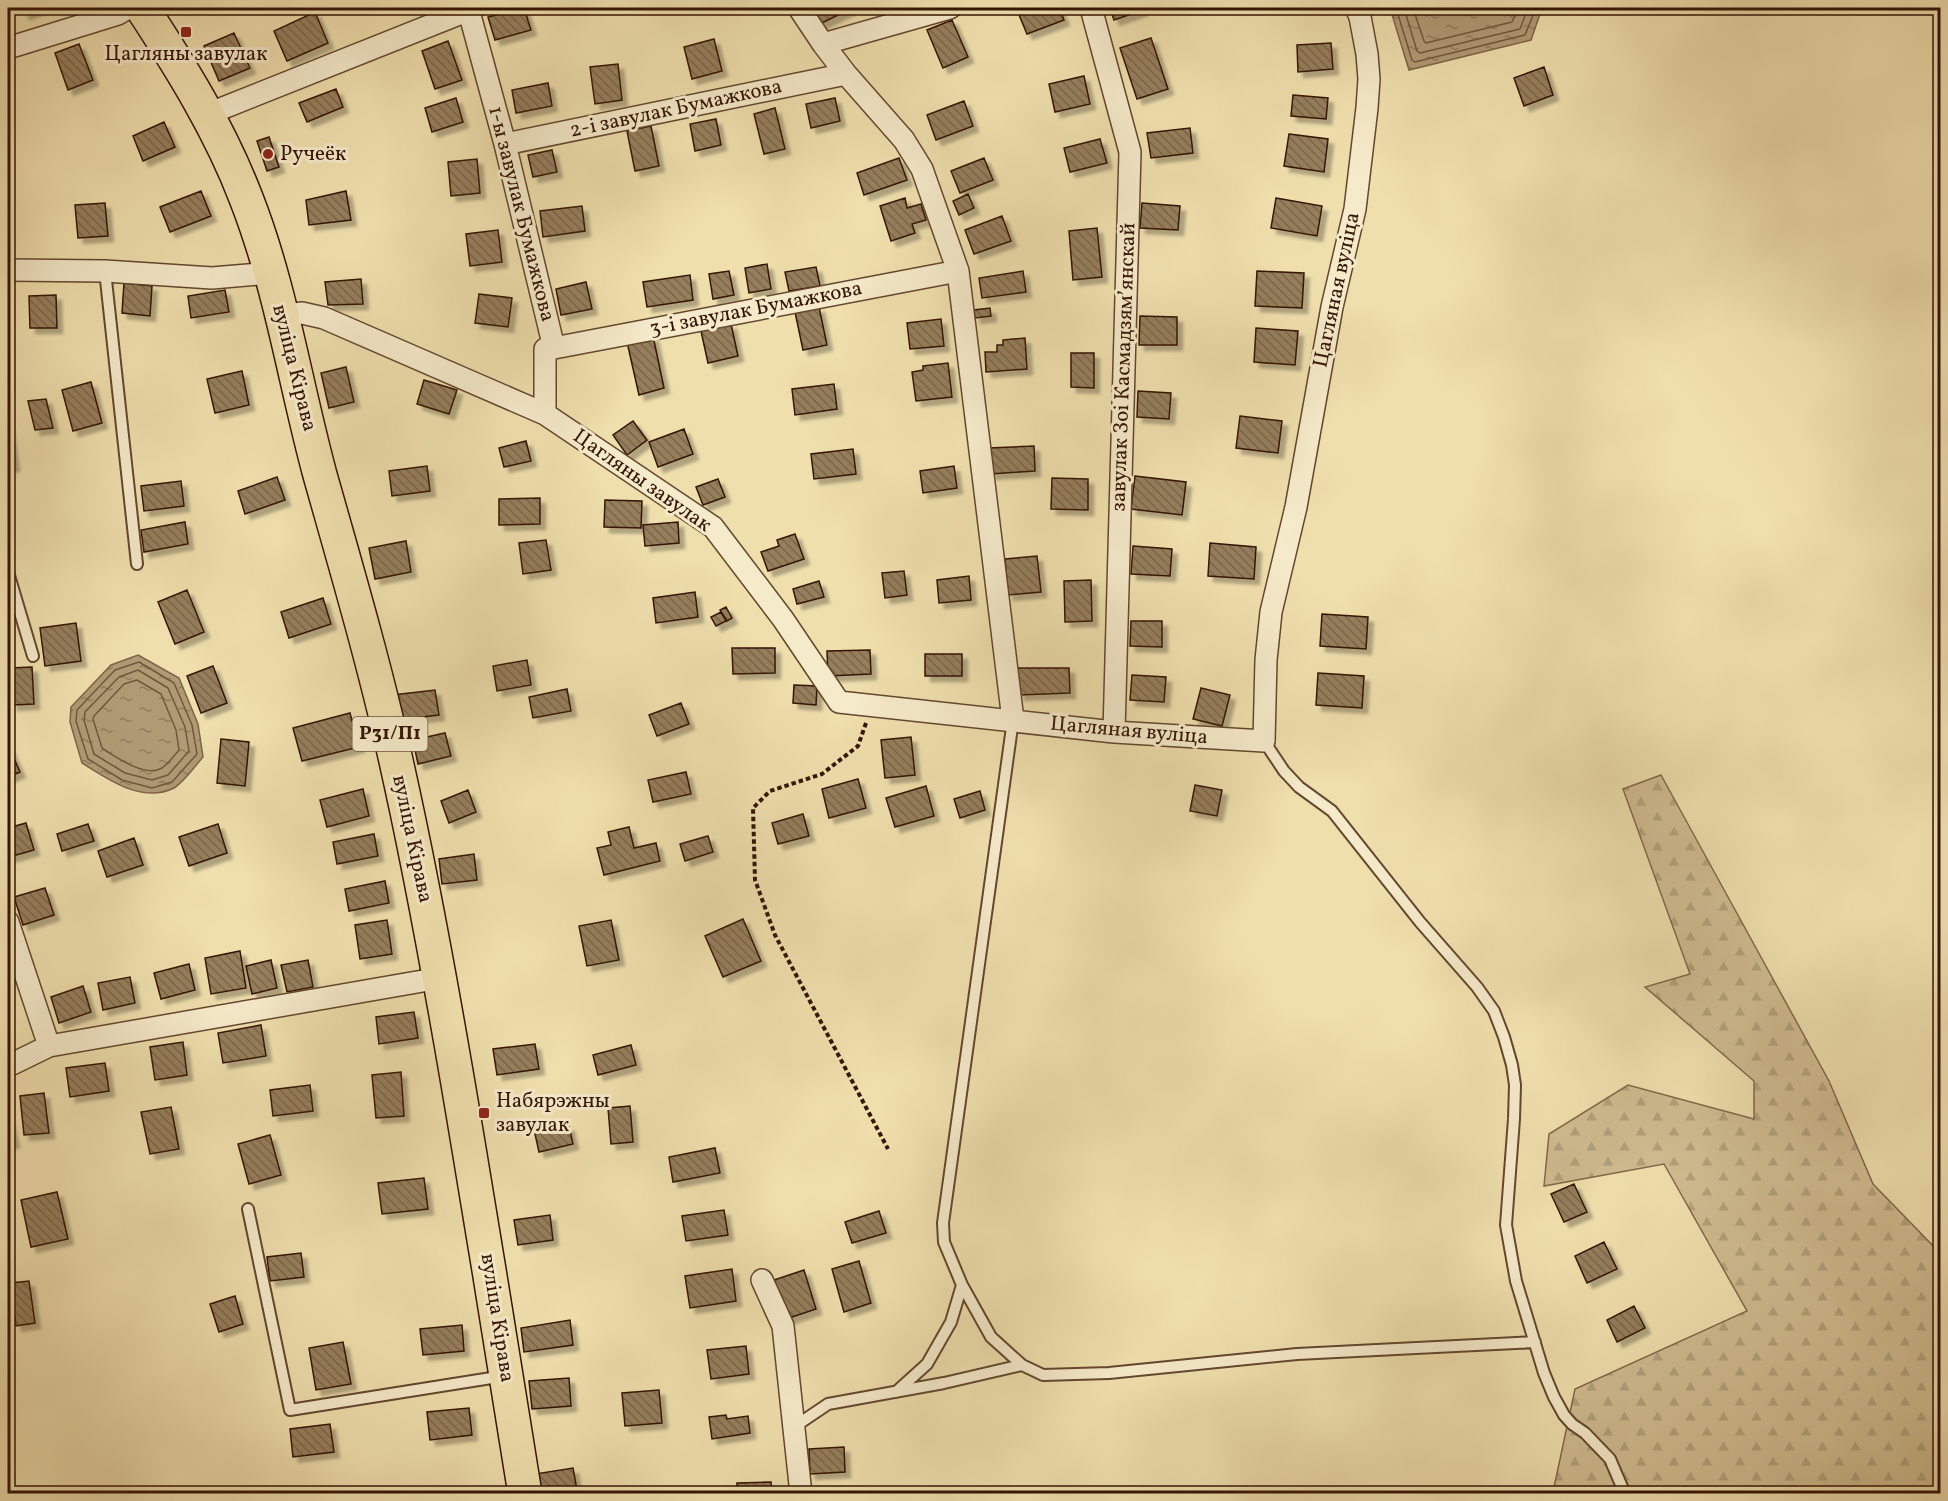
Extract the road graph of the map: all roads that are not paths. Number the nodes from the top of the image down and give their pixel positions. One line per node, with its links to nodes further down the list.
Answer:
1 (128, 8): 9 (street)
2 (142, 8): 11 (main road, вуліца Кірава / Р31/П1)
3 (470, 8): 11 (street, 1-ы завулак Бумажкова); 12 (street, 1-ы завулак Бумажкова)
4 (799, 8): 8 (street)
5 (950, 8): 8 (street)
6 (1091, 8): 24 (street, завулак Зоі Касмадзямʼянскай)
7 (1356, 8): 25 (street, Цагляная вуліца)
8 (823, 44): 10 (street)
9 (8, 48)
10 (846, 74): 12 (street, 2-і завулак Бумажкова); 15 (street)
11 (208, 114): 16 (main road, вуліца Кірава / Р31/П1)
12 (505, 144): 18 (street, 1-ы завулак Бумажкова)
13 (8, 270): 14 (street)
14 (105, 271): 16 (street); 20 (lane)
15 (958, 271): 18 (street, 3-і завулак Бумажкова); 23 (street)
16 (270, 273): 17 (main road, вуліца Кірава / Р31/П1)
17 (281, 316): 19 (street, Цагляны завулак); 27 (main road, вуліца Кірава / Р31/П1)
18 (554, 348): 19 (street, 1-ы завулак Бумажкова)
19 (545, 414): 23 (street, Цагляны завулак)
20 (137, 564)
21 (8, 572): 22 (lane)
22 (33, 656)
23 (1013, 720): 24 (street, Цагляная вуліца); 32 (lane)
24 (1114, 732): 25 (street, Цагляная вуліца)
25 (1264, 741): 33 (lane)
26 (8, 922): 28 (street)
27 (440, 978): 28 (street); 35 (main road, вуліца Кірава / Р31/П1)
28 (49, 1046): 29 (street)
29 (8, 1066)
30 (248, 1209): 35 (lane)
31 (762, 1280): 37 (street)
32 (962, 1285): 34 (lane); 36 (lane)
33 (1535, 1342): 34 (lane); 40 (lane)
34 (1022, 1365): 36 (lane)
35 (507, 1376): 38 (main road, вуліца Кірава / Р31/П1)
36 (896, 1392): 37 (lane)
37 (794, 1426): 39 (street)
38 (525, 1494)
39 (801, 1494)
40 (1624, 1494)

